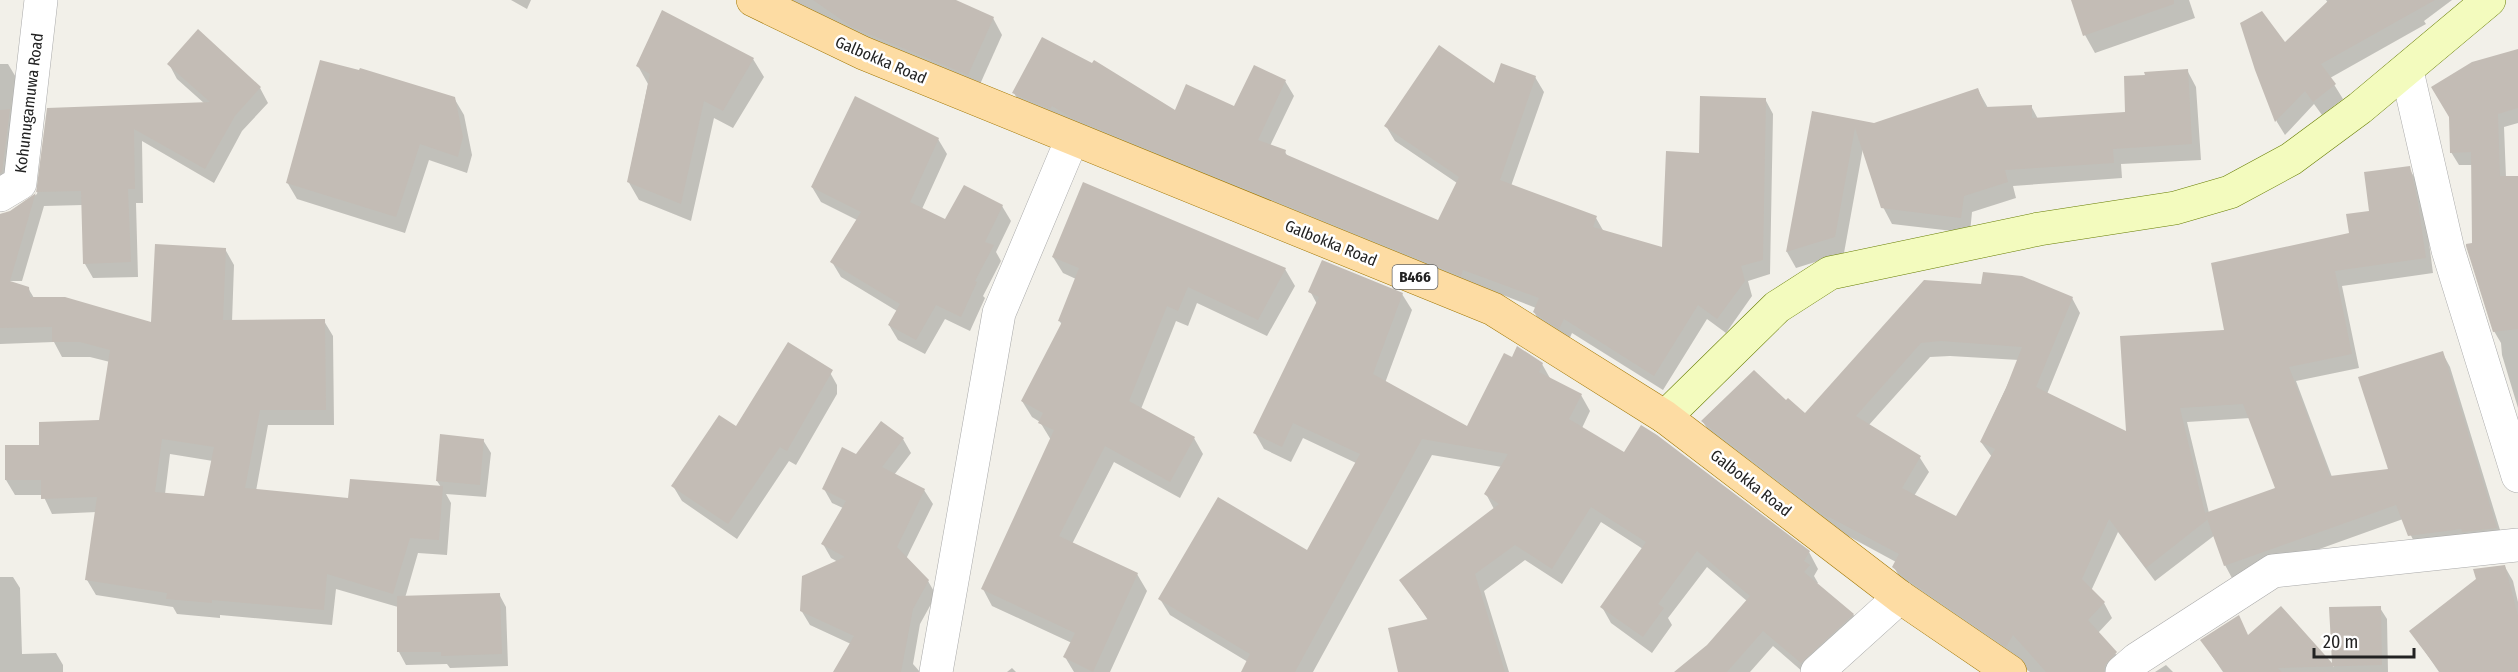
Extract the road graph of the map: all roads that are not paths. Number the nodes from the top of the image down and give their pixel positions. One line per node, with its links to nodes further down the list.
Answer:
1 (41, 0): 6 (street, Kohunugamuwa Road)
2 (753, 0): 5 (main road, Galbokka Road / B466)
3 (2489, 0): 4 (main road)
4 (2407, 71): 7 (main road); 8 (street)
5 (1072, 139): 7 (main road, Galbokka Road / B466); 11 (street)
6 (0, 195)
7 (1665, 417): 10 (main road, Galbokka Road / B466)
8 (2518, 476)
9 (2518, 545): 14 (street)
10 (1900, 597): 12 (street); 13 (main road, Galbokka Road / B466)
11 (936, 672)
12 (1817, 672)
13 (2010, 672)
14 (2122, 672)

